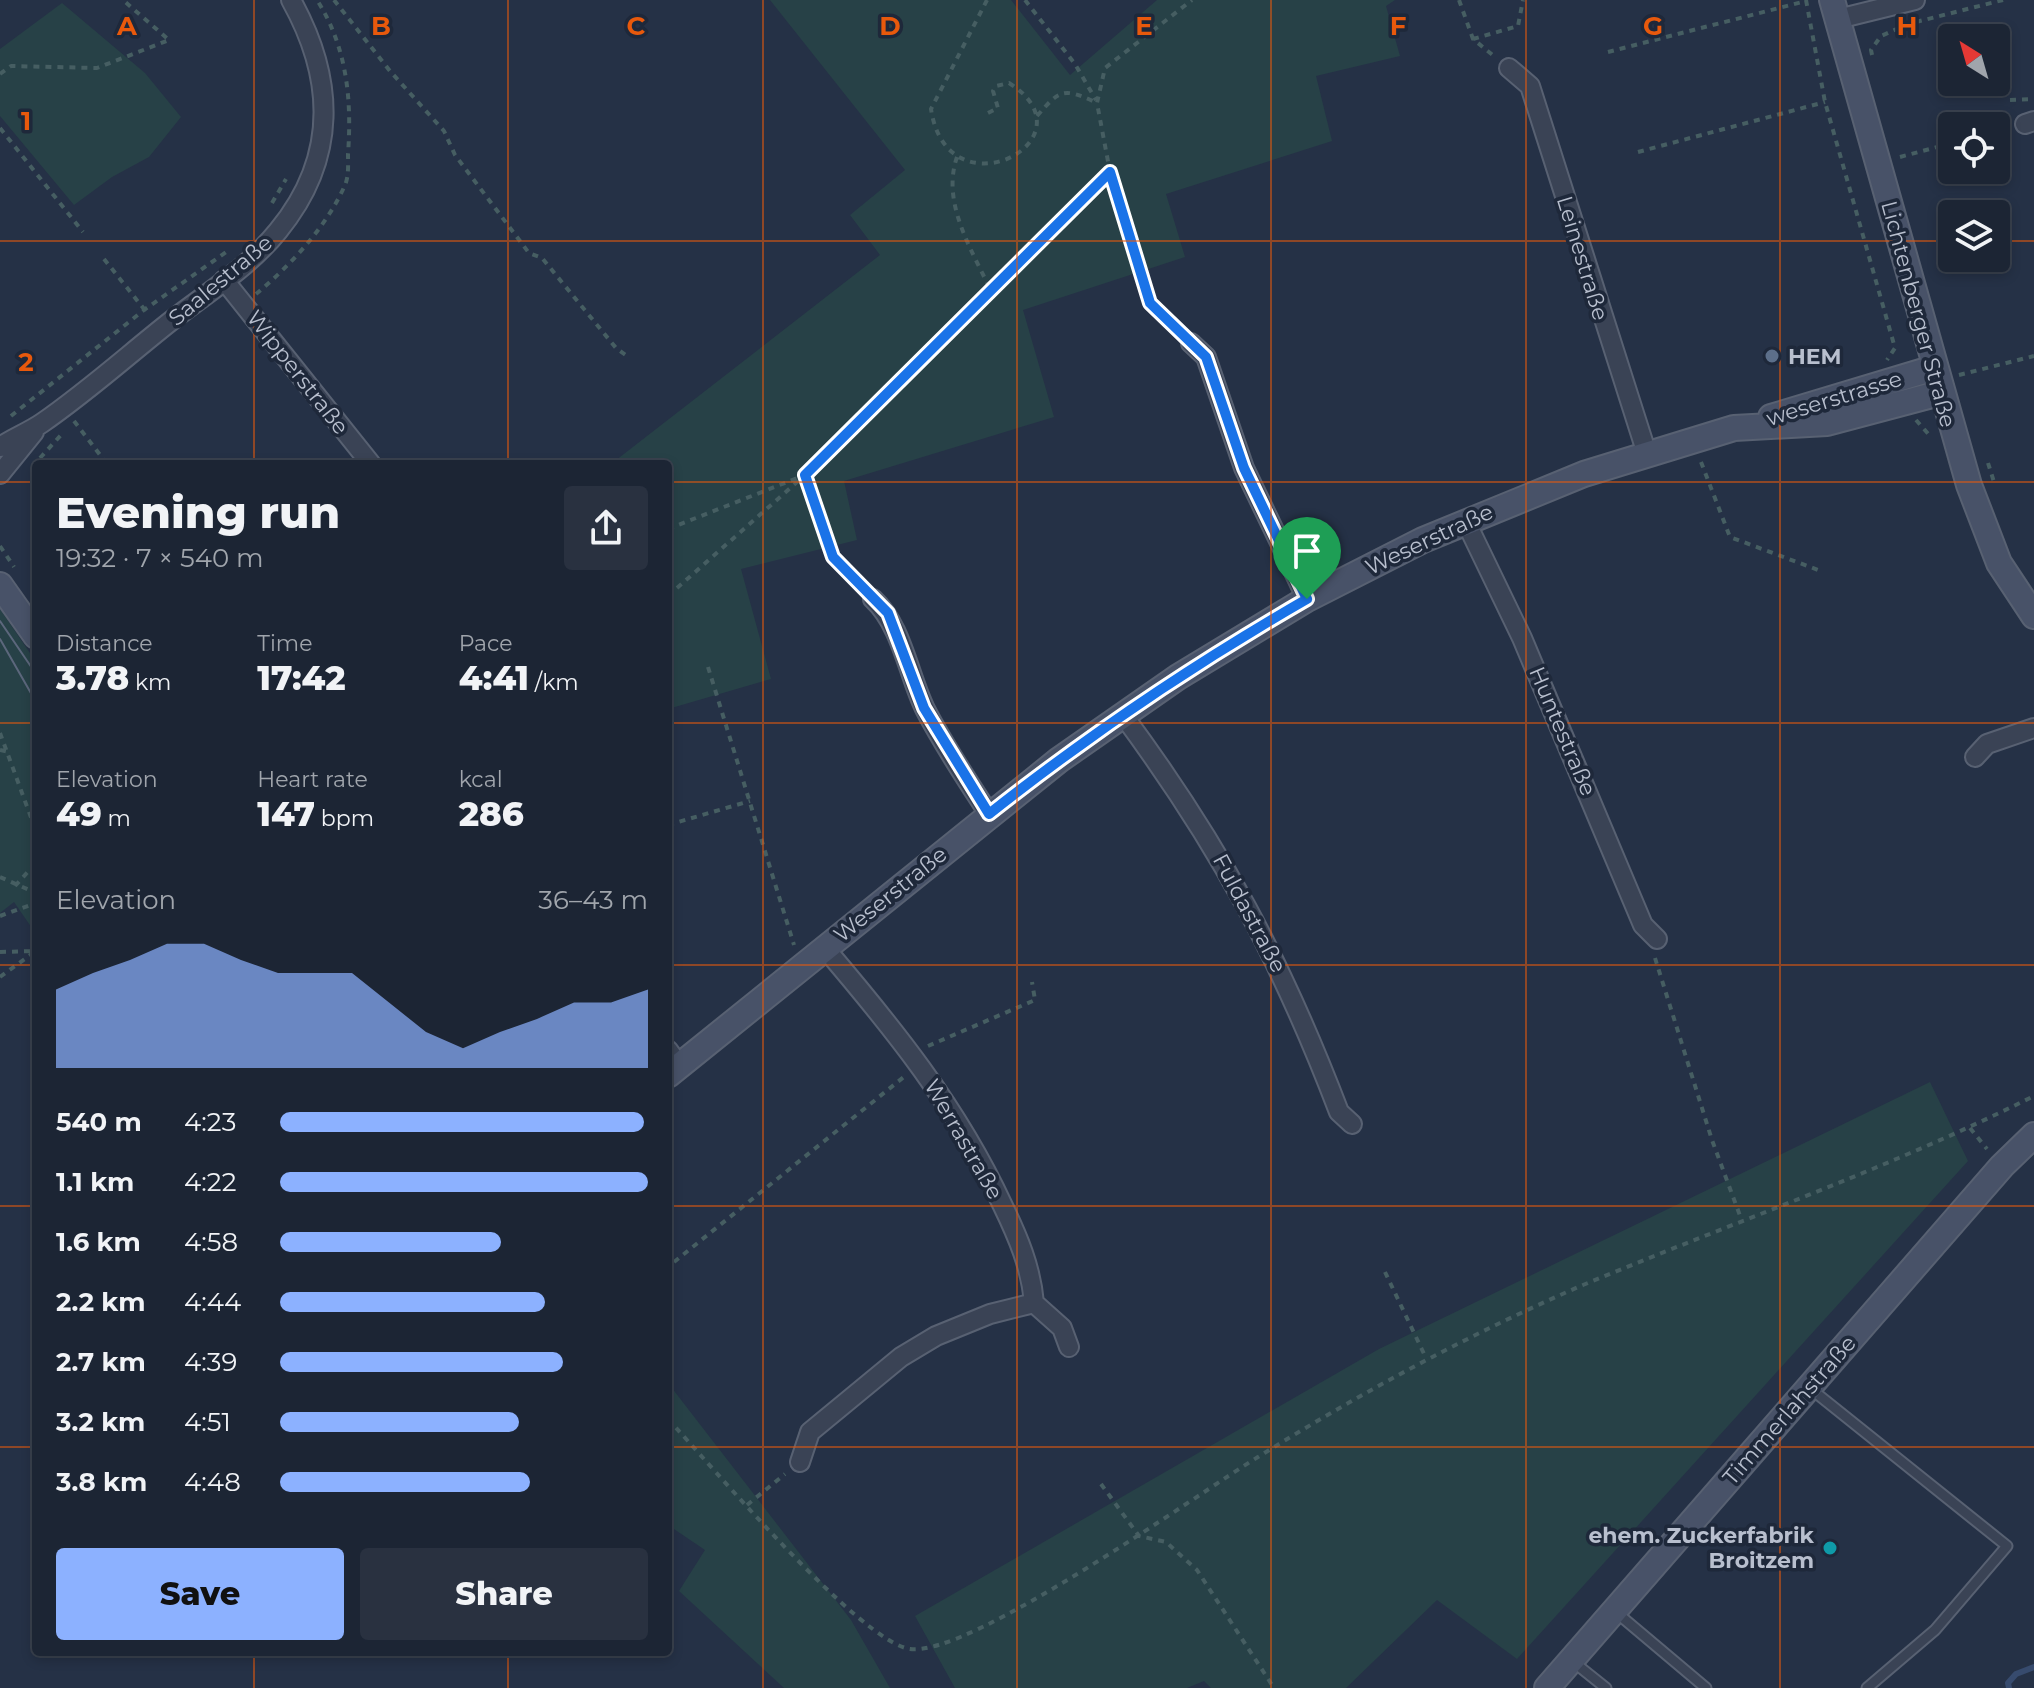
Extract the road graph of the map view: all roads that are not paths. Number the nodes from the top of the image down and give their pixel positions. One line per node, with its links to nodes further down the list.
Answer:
1 (291, 0): 5 (street, Saalestraße)
2 (1915, 0): 3 (street)
3 (1835, 10): 7 (street, Lichtenberger Straße)
4 (1509, 68): 11 (street, Leinestraße)
5 (224, 280): 8 (street, Saalestraße); 12 (street, Wipperstraße)
6 (1191, 343): 17 (street)
7 (1937, 380): 9 (street, weserstrasse); 18 (street, Lichtenberger Straße)
8 (41, 424): 10 (street, Saalestraße); 13 (street, Saalestraße)
9 (1734, 428): 11 (street, Weserstraße)
10 (0, 447)
11 (1647, 454): 14 (street, Weserstraße)
12 (368, 460)
13 (0, 474)
14 (1466, 522): 17 (street, Weserstraße); 24 (street, Huntestraße)
15 (0, 585): 19 (street)
16 (873, 599): 23 (street)
17 (1307, 599): 20 (street, Weserstraße)
18 (2034, 616)
19 (32, 630)
20 (1123, 715): 23 (street, Weserstraße); 27 (street, Fuldastraße)
21 (2034, 728): 22 (street)
22 (1975, 757)
23 (989, 814): 25 (street, Weserstraße)
24 (1657, 939)
25 (824, 947): 26 (street, Weserstraße); 29 (street, Werrastraße)
26 (672, 1065)
27 (1352, 1124)
28 (2034, 1135): 31 (street, Timmerlahstraße)
29 (1034, 1303): 30 (street); 32 (street)
30 (1069, 1347)
31 (1809, 1387): 33 (street, Timmerlahstraße); 38 (lane)
32 (800, 1462)
33 (1614, 1610): 34 (street, Timmerlahstraße); 37 (lane)
34 (1571, 1660): 35 (street, Timmerlahstraße); 36 (lane)
35 (1547, 1688)
36 (1606, 1688)
37 (1706, 1688)
38 (1867, 1688)

